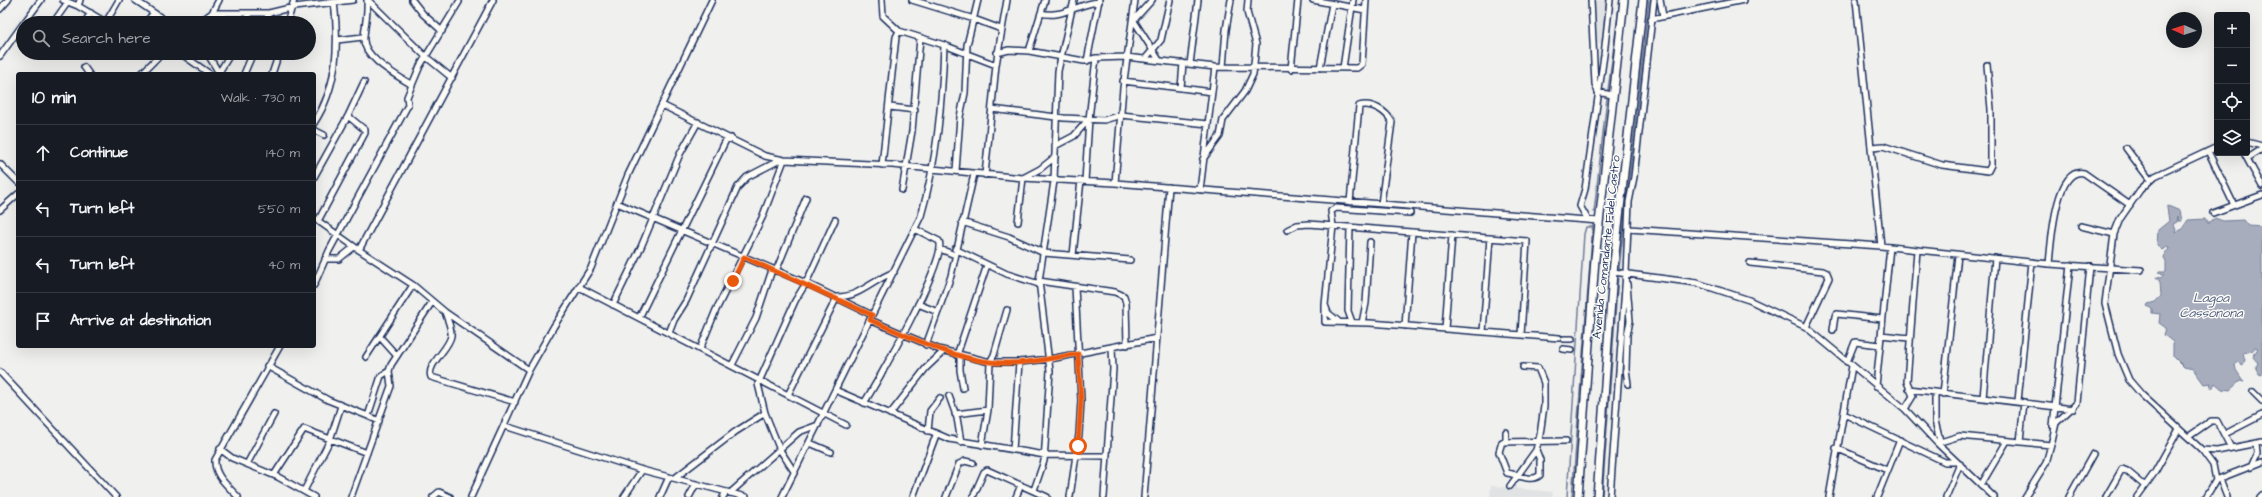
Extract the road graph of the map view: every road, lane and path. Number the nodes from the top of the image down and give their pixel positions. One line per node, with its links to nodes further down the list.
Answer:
1 (8, 0): 45 (street)
2 (41, 0): 55 (street)
3 (80, 0): 42 (street)
4 (119, 0): 59 (street)
5 (135, 0): 49 (street)
6 (219, 0): 50 (street)
7 (294, 0): 43 (street)
8 (353, 0): 39 (street)
9 (367, 0): 73 (street); 82 (street)
10 (412, 0): 70 (street)
11 (493, 0): 113 (street)
12 (712, 0): 121 (street)
13 (882, 0): 71 (street)
14 (912, 0): 66 (street)
15 (978, 0): 66 (street)
16 (1007, 0): 69 (street)
17 (1045, 0): 52 (street)
18 (1074, 0): 46 (street)
19 (1135, 0): 68 (street)
20 (1152, 0): 68 (street)
21 (1170, 0): 77 (street)
22 (1198, 0): 96 (street)
23 (1231, 0): 101 (street)
24 (1248, 0): 102 (street)
25 (1298, 0): 105 (street)
26 (1313, 0): 41 (street)
27 (1353, 0): 44 (street)
28 (1366, 0): 47 (street)
29 (1591, 0): 119 (street)
30 (1610, 0): 119 (street)
31 (1624, 0): 120 (highway, Avenida Comandante Fidel Castro)
32 (1644, 0): 223 (highway, Avenida Comandante Fidel Castro)
33 (1654, 0): 67 (street)
34 (1660, 0): 65 (street)
35 (1744, 0): 65 (street)
36 (1856, 0): 137 (street)
37 (65, 1): 42 (street); 56 (street)
38 (1099, 1): 46 (street); 94 (street)
39 (334, 2): 43 (street); 75 (street)
40 (460, 2): 70 (street)
41 (1332, 4): 44 (street); 103 (street)
42 (78, 6): 48 (street)
43 (294, 7): 51 (street); 64 (street)
44 (1351, 8): 47 (street); 104 (street)
45 (0, 9)
46 (1072, 9): 52 (street); 83 (street)
47 (1365, 10): 104 (street)
48 (91, 13): 57 (street); 58 (street)
49 (154, 13): 60 (street); 61 (street)
50 (212, 13): 53 (street); 62 (street)
51 (269, 13): 54 (street); 63 (street)
52 (1041, 13): 78 (street)
53 (223, 14): 54 (street)
54 (249, 14)
55 (28, 16)
56 (57, 16)
57 (89, 16)
58 (96, 16)
59 (110, 16)
60 (151, 16)
61 (158, 16)
62 (208, 16)
63 (268, 16)
64 (290, 16)
65 (1663, 16): 67 (street)
66 (974, 19): 69 (street); 80 (street)
67 (1652, 19): 187 (street)
68 (1133, 22): 77 (street); 84 (street)
69 (1001, 29): 79 (street)
70 (442, 31): 82 (street)
71 (899, 31): 74 (street); 122 (street)
72 (16, 33): 81 (street)
73 (364, 37): 75 (street); 116 (street)
74 (920, 38): 76 (street); 124 (street)
75 (338, 40): 128 (street)
76 (944, 45): 80 (street); 150 (street)
77 (1154, 50): 86 (street); 93 (street)
78 (1029, 51): 79 (street); 83 (street)
79 (997, 53): 97 (street)
80 (966, 54): 97 (street); 151 (street)
81 (0, 56)
82 (425, 56): 113 (street); 116 (street)
83 (1060, 57): 94 (street); 127 (street)
84 (1126, 57): 85 (street); 86 (street); 114 (street)
85 (1096, 58): 94 (street); 129 (street)
86 (1145, 59): 93 (street)
87 (154, 60): 107 (street)
88 (190, 60): 108 (street)
89 (211, 60): 109 (street)
90 (227, 60): 110 (street)
91 (251, 60): 111 (street)
92 (277, 60): 112 (street)
93 (1159, 60): 95 (street)
94 (1087, 61)
95 (1183, 63): 96 (street); 117 (street)
96 (1190, 64): 100 (street)
97 (996, 65): 123 (street)
98 (1986, 65): 137 (street)
99 (84, 67): 106 (street)
100 (1215, 67): 101 (street); 118 (street)
101 (1223, 67): 102 (street)
102 (1254, 68): 105 (street); 145 (street)
103 (1320, 68): 104 (street); 105 (street)
104 (1343, 68)
105 (1291, 69)
106 (88, 72)
107 (143, 72)
108 (207, 72)
109 (218, 72)
110 (220, 72)
111 (245, 72)
112 (273, 72)
113 (452, 78): 199 (street)
114 (1124, 81): 117 (street); 125 (street)
115 (364, 82): 126 (street)
116 (412, 85): 192 (street)
117 (1181, 88): 118 (street)
118 (1212, 92): 131 (street)
119 (1598, 92): 120 (street); 179 (street)
120 (1612, 95): 180 (highway, Avenida Comandante Fidel Castro)
121 (662, 105): 130 (street); 169 (street)
122 (890, 107): 124 (street); 148 (street)
123 (992, 109): 127 (street); 154 (street)
124 (915, 110): 149 (street)
125 (1121, 115): 129 (street); 131 (street); 160 (street)
126 (348, 116): 152 (street); 177 (street)
127 (1055, 117): 129 (street); 136 (street)
128 (316, 119)
129 (1089, 119): 136 (street); 159 (street)
130 (698, 122): 134 (street); 176 (street)
131 (1208, 124): 145 (street)
132 (316, 131): 133 (street)
133 (324, 135)
134 (731, 138): 146 (street); 188 (street)
135 (2250, 143): 138 (street)
136 (1054, 146): 144 (street)
137 (1871, 147): 197 (street)
138 (2262, 147): 142 (street)
139 (2126, 148): 157 (street)
140 (2214, 148): 141 (street)
141 (2208, 151): 157 (street); 172 (street)
142 (2250, 153)
143 (2247, 156): 161 (street)
144 (1055, 157): 155 (street); 158 (street)
145 (1203, 159): 164 (street)
146 (782, 160): 148 (street); 196 (street); 208 (street)
147 (0, 164): 156 (street)
148 (882, 165): 149 (street)
149 (906, 166): 150 (street); 163 (street)
150 (933, 169): 151 (street); 186 (street)
151 (956, 171): 153 (street)
152 (316, 173)
153 (974, 174): 154 (street); 181 (street)
154 (985, 175): 155 (street)
155 (1023, 178): 158 (street); 182 (street)
156 (16, 180)
157 (2150, 180): 171 (street)
158 (1054, 181): 159 (street); 204 (street)
159 (1083, 181): 160 (street); 206 (street)
160 (1115, 183): 162 (street)
161 (2262, 186)
162 (1169, 187): 164 (street); 256 (street)
163 (902, 190)
164 (1200, 190): 168 (street)
165 (2262, 195): 172 (street)
166 (16, 196): 173 (street)
167 (806, 198): 221 (street)
168 (1350, 202): 170 (street); 170 (street)
169 (617, 203): 176 (street); 229 (street)
170 (1381, 204): 179 (street)
171 (2130, 205): 191 (street); 215 (street)
172 (2234, 205): 175 (street)
173 (0, 210)
174 (1410, 213): 183 (street)
175 (2213, 213)
176 (653, 217): 188 (street); 234 (street)
177 (316, 219): 192 (street)
178 (835, 220): 226 (street)
179 (1588, 220): 180 (street)
180 (1599, 221): 398 (highway, Avenida Comandante Fidel Castro)
181 (962, 222): 201 (street); 204 (street)
182 (1018, 222)
183 (1333, 226): 185 (street); 189 (street); 235 (street)
184 (2081, 226): 191 (street)
185 (1350, 227): 190 (street); 243 (street)
186 (915, 229): 200 (street); 222 (street)
187 (1629, 229): 197 (street); 224 (street)
188 (682, 230): 196 (street); 240 (street)
189 (1287, 230)
190 (1412, 232): 193 (street); 245 (street)
191 (2114, 234): 219 (street)
192 (338, 235): 199 (street); 203 (street)
193 (1452, 235): 194 (street); 247 (street)
194 (1490, 238): 249 (street); 253 (street)
195 (1370, 242): 244 (street)
196 (713, 244): 208 (street); 250 (street)
197 (1881, 246): 198 (street)
198 (1890, 247): 202 (street); 241 (street)
199 (356, 249): 211 (street); 228 (street)
200 (940, 249): 205 (street); 233 (street)
201 (956, 249): 205 (street); 216 (street)
202 (1917, 250): 207 (street); 257 (street)
203 (328, 251): 210 (street); 211 (street)
204 (1044, 253): 206 (street); 227 (street)
205 (955, 255): 238 (street)
206 (1073, 255): 212 (street)
207 (1958, 255): 209 (street); 293 (street)
208 (744, 257): 221 (street); 264 (street)
209 (1995, 258): 213 (street); 297 (street)
210 (325, 259): 211 (street); 225 (street)
211 (334, 259)
212 (1130, 260)
213 (2032, 262): 215 (street); 298 (street)
214 (1750, 263): 246 (street)
215 (2049, 264): 217 (street)
216 (988, 265): 227 (street); 269 (street)
217 (2070, 265): 218 (street); 303 (street)
218 (2090, 266): 219 (street); 306 (street)
219 (2109, 266): 220 (street); 320 (street)
220 (2141, 270)
221 (774, 271): 226 (street); 277 (street)
222 (894, 272): 231 (street); 239 (street)
223 (1613, 272): 224 (street); 399 (highway, Avenida Comandante Fidel Castro)
224 (1626, 273): 246 (street); 252 (street)
225 (316, 280)
226 (806, 283): 231 (street); 285 (street)
227 (1039, 283): 230 (street); 272 (street)
228 (413, 285): 232 (street); 255 (street)
229 (579, 287): 234 (street); 282 (street)
230 (1075, 287): 260 (street); 268 (street)
231 (837, 297): 239 (street); 294 (street)
232 (432, 302): 237 (street); 270 (street)
233 (918, 304): 238 (street); 251 (street)
234 (613, 305): 240 (street)
235 (1325, 305): 242 (street); 242 (street)
236 (1007, 310): 274 (street)
237 (445, 312): 282 (street); 300 (street)
238 (938, 312): 259 (street)
239 (871, 317): 251 (street); 290 (street)
240 (639, 318): 250 (street)
241 (1882, 320): 248 (street); 254 (street)
242 (1342, 322): 243 (street)
243 (1352, 322): 244 (street)
244 (1362, 322): 245 (street)
245 (1406, 326): 247 (street)
246 (1806, 327): 276 (street)
247 (1445, 329): 249 (street)
248 (1833, 330)
249 (1483, 332): 253 (street)
250 (669, 333): 264 (street)
251 (902, 334): 259 (street); 302 (street)
252 (1624, 334): 273 (street); 281 (street)
253 (1521, 335): 258 (street)
254 (1881, 335): 257 (street); 261 (street)
255 (380, 337): 270 (street); 271 (street)
256 (1157, 338): 260 (street); 397 (street)
257 (1909, 338): 289 (street)
258 (1572, 339)
259 (926, 345): 267 (street)
260 (1127, 345): 263 (street)
261 (1880, 345): 276 (street); 287 (street)
262 (279, 348): 278 (street)
263 (1112, 348): 268 (street); 354 (street)
264 (700, 349): 277 (street)
265 (1563, 349): 266 (street)
266 (1572, 350)
267 (944, 351): 269 (street); 311 (street)
268 (1078, 354): 272 (street); 353 (street)
269 (958, 355): 274 (street); 288 (street)
270 (397, 356): 283 (street)
271 (366, 357)
272 (1050, 359): 275 (street); 352 (street)
273 (1627, 359): 281 (street); 286 (street)
274 (990, 362): 275 (street); 307 (street)
275 (1019, 362): 344 (street)
276 (1847, 362): 279 (street)
277 (732, 365): 285 (street)
278 (267, 366): 304 (street); 342 (street)
279 (1852, 366): 287 (street); 313 (street)
280 (1523, 367): 333 (street)
281 (1618, 369): 400 (street)
282 (529, 370): 300 (street)
283 (389, 371): 315 (street); 316 (street)
284 (0, 372): 377 (street)
285 (759, 380): 294 (street); 308 (street)
286 (1628, 384)
287 (1876, 386): 305 (street)
288 (963, 388)
289 (1909, 389): 292 (street); 305 (street)
290 (835, 390): 302 (street); 310 (street)
291 (2253, 392): 299 (street)
292 (1935, 393): 293 (street); 334 (street)
293 (1943, 394): 297 (street)
294 (788, 395): 310 (street)
295 (949, 396): 312 (street)
296 (940, 398): 321 (street)
297 (1983, 398): 298 (street)
298 (2018, 401): 301 (street)
299 (2262, 401)
300 (515, 402): 319 (street)
301 (2024, 402): 303 (street); 335 (street)
302 (864, 403): 311 (street)
303 (2055, 405): 306 (street); 323 (street)
304 (341, 406): 315 (street); 327 (street)
305 (1905, 409): 334 (street)
306 (2073, 409): 323 (street)
307 (988, 410): 312 (street); 338 (street)
308 (765, 413): 343 (street); 367 (street)
309 (274, 414): 360 (street)
310 (824, 414): 317 (street); 318 (street)
311 (890, 414): 321 (street)
312 (955, 414): 331 (street)
313 (1844, 414): 328 (street); 340 (street)
314 (2262, 415): 324 (street)
315 (368, 416): 316 (street)
316 (378, 421): 350 (street)
317 (818, 425): 336 (street); 343 (street)
318 (846, 425)
319 (505, 426): 362 (street); 383 (street)
320 (2179, 429): 326 (street); 373 (street)
321 (928, 431): 325 (street)
322 (1506, 432): 332 (street)
323 (2053, 433): 339 (street)
324 (2226, 434): 326 (street); 341 (street)
325 (936, 435): 331 (street); 390 (street)
326 (2188, 437): 346 (street)
327 (330, 440): 350 (street); 366 (street); 375 (street)
328 (1900, 440): 359 (street); 363 (street)
329 (1566, 441): 333 (street)
330 (2007, 441): 334 (street); 335 (street); 371 (street)
331 (961, 442): 338 (street)
332 (1506, 442): 333 (street); 365 (street)
333 (1538, 442): 345 (street)
334 (1939, 442): 359 (street)
335 (2020, 442): 339 (street)
336 (810, 443): 348 (street); 364 (street)
337 (2259, 443): 341 (street); 349 (street)
338 (982, 445): 344 (street)
339 (2051, 445): 405 (street)
340 (1836, 448): 363 (street); 401 (street)
341 (2231, 448): 347 (street)
342 (220, 449): 360 (street); 378 (street)
343 (780, 450): 364 (street); 376 (street)
344 (1013, 450): 352 (street)
345 (1536, 450): 365 (street); 365 (street)
346 (2202, 450): 347 (street); 356 (street)
347 (2217, 451): 356 (street)
348 (831, 452)
349 (2257, 452): 355 (street); 361 (street)
350 (367, 453): 380 (street)
351 (2093, 454): 406 (street)
352 (1045, 455): 353 (street); 374 (street)
353 (1075, 456): 354 (street); 395 (street)
354 (1107, 456): 396 (street)
355 (2262, 458)
356 (2210, 461): 368 (street)
357 (2262, 462): 361 (street)
358 (973, 463): 391 (street)
359 (1958, 463): 371 (street); 403 (street)
360 (247, 464): 366 (street)
361 (2251, 467): 368 (street)
362 (642, 470): 367 (street); 384 (street)
363 (1887, 470): 402 (street)
364 (795, 473): 389 (street)
365 (1518, 474): 372 (street)
366 (274, 475): 375 (street)
367 (672, 478): 369 (street); 385 (street)
368 (2218, 480): 409 (street); 410 (street)
369 (696, 484): 376 (street); 386 (street)
370 (1021, 485): 374 (street); 392 (street); 393 (street)
371 (1981, 485): 404 (street)
372 (1510, 486)
373 (2144, 486): 407 (street); 408 (street)
374 (1034, 490): 394 (street)
375 (304, 491): 379 (street)
376 (728, 492): 387 (street); 388 (street)
377 (116, 497)
378 (238, 497)
379 (314, 497)
380 (351, 497)
381 (433, 497): 382 (street)
382 (450, 497)
383 (470, 497)
384 (624, 497)
385 (660, 497)
386 (689, 497)
387 (723, 497)
388 (746, 497)
389 (782, 497)
390 (913, 497)
391 (946, 497)
392 (973, 497)
393 (1016, 497)
394 (1047, 497)
395 (1070, 497)
396 (1104, 497)
397 (1144, 497)
398 (1578, 497)
399 (1597, 497)
400 (1610, 497)
401 (1829, 497)
402 (1877, 497)
403 (1946, 497)
404 (1994, 497)
405 (2025, 497)
406 (2069, 497)
407 (2106, 497)
408 (2137, 497)
409 (2206, 497)
410 (2227, 497)

